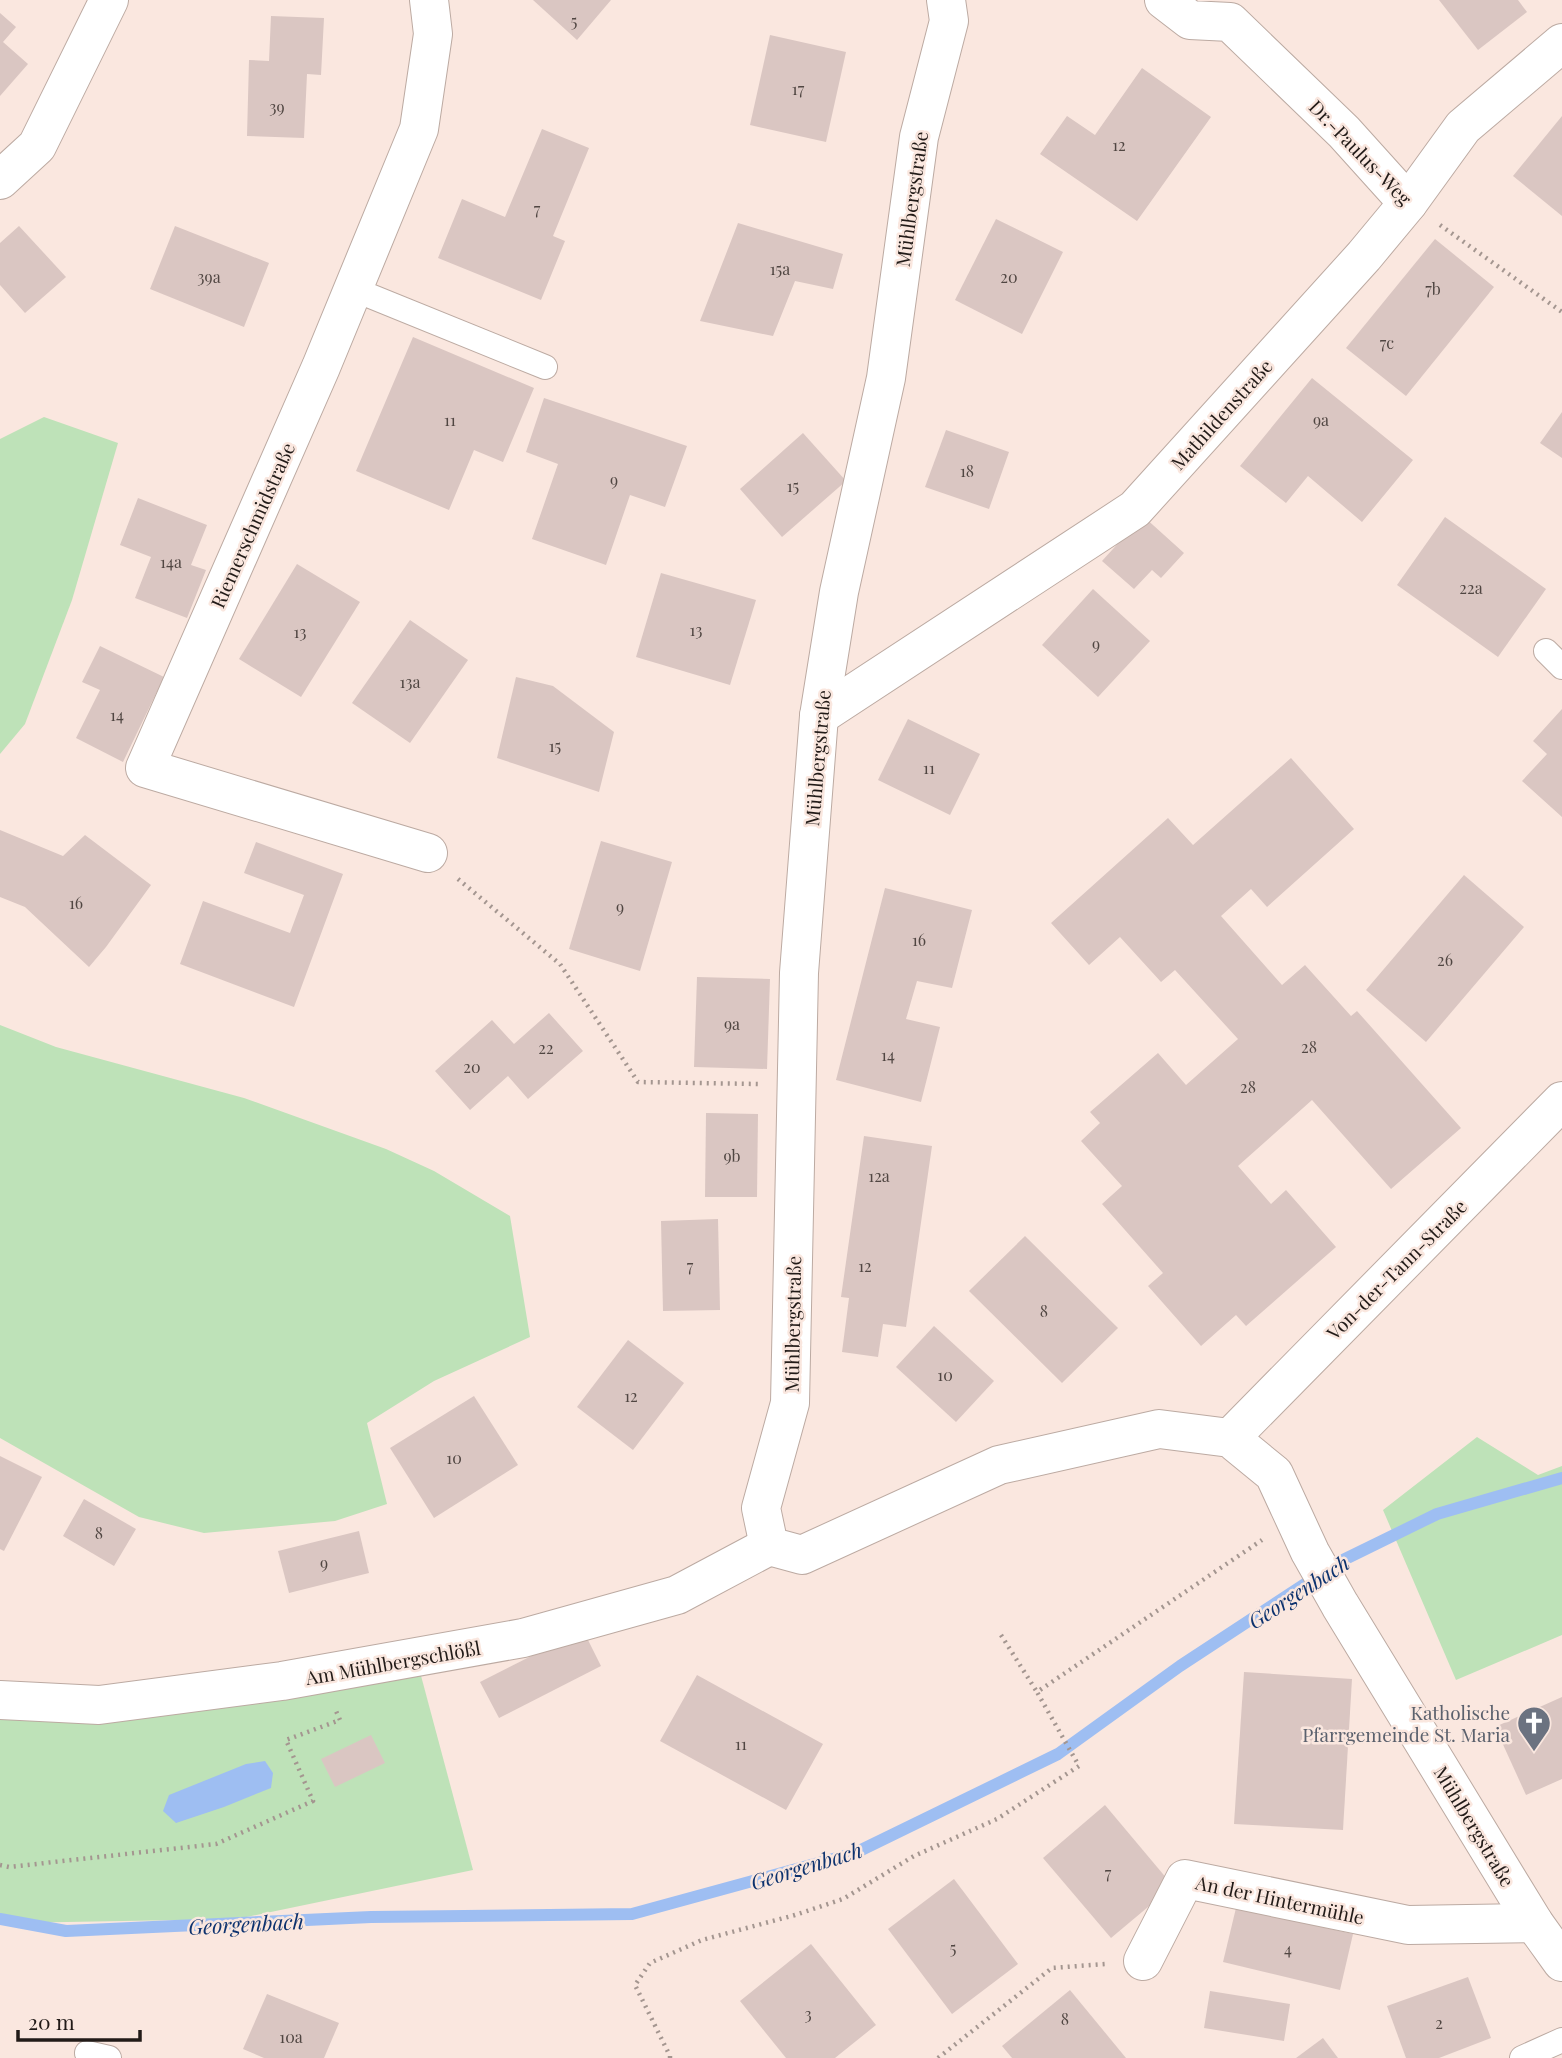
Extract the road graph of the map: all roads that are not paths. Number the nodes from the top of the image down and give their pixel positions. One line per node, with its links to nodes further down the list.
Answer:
1 (109, 0): 6 (street)
2 (429, 0): 8 (street, Riemerschmidstraße)
3 (946, 0): 10 (street, Mühlbergstraße)
4 (1164, 0): 7 (street, Dr.-Paulus-Weg)
5 (1562, 43): 7 (street, Mathildenstraße)
6 (0, 180)
7 (1408, 203): 10 (street, Mathildenstraße)
8 (354, 289): 9 (lane); 11 (street, Riemerschmidstraße)
9 (545, 367)
10 (818, 716): 14 (street, Mühlbergstraße)
11 (428, 853)
12 (1562, 1101): 13 (street, Von-der-Tann-Straße)
13 (1230, 1438): 14 (street); 16 (street, Mühlbergstraße)
14 (769, 1546): 15 (street, Am Mühlbergschlößl)
15 (0, 1700)
16 (1534, 1923): 17 (street, Mühlbergstraße); 18 (street, An der Hintermühle)
17 (1561, 1958)
18 (1143, 1961)
19 (1562, 2040): 20 (lane)
20 (1522, 2058)

